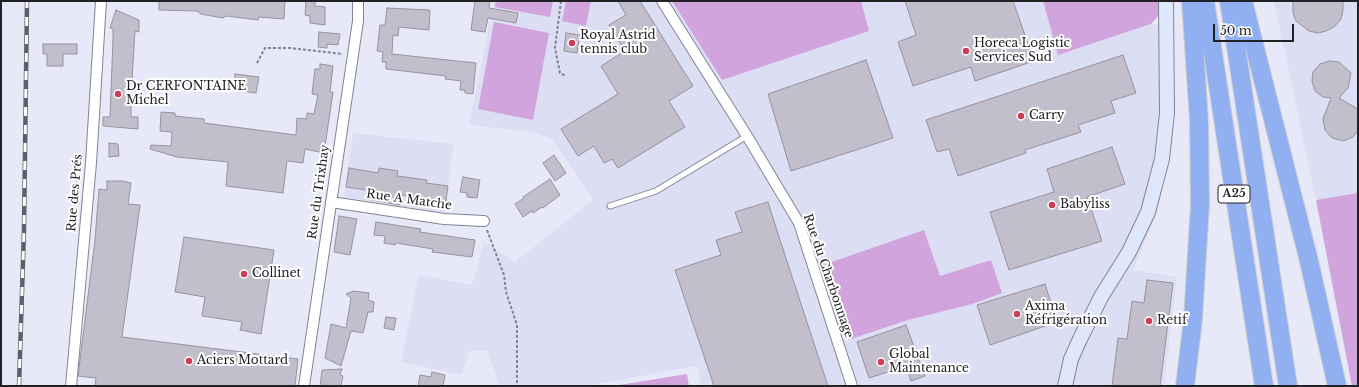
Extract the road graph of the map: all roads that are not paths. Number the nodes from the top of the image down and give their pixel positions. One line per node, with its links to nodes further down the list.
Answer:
1 (101, 1): 13 (street, Rue des Prés)
2 (358, 1): 10 (street, Rue du Trixhay)
3 (662, 1): 9 (street, Rue du Charbonnage)
4 (1166, 1): 16 (main road)
5 (1191, 1): 17 (highway)
6 (1205, 1): 18 (highway, A25)
7 (1229, 1): 19 (highway, A25)
8 (1243, 1): 20 (highway)
9 (747, 136): 11 (lane); 15 (street, Rue du Charbonnage)
10 (331, 202): 12 (street, Rue A Matche); 14 (street, Rue du Trixhay)
11 (610, 206)
12 (484, 221)
13 (70, 386)
14 (304, 386)
15 (852, 386)
16 (1065, 386)
17 (1185, 386)
18 (1264, 386)
19 (1288, 386)
20 (1337, 386)

